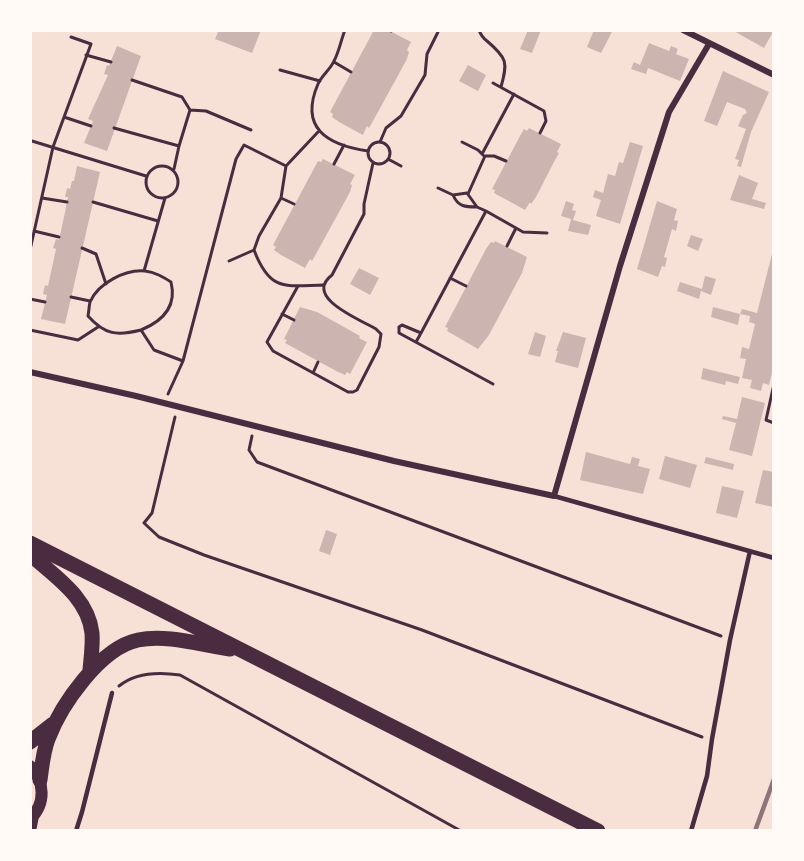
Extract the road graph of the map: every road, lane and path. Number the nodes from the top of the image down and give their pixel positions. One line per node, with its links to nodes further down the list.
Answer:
1 (345, 30): 9 (path)
2 (479, 30): 16 (path)
3 (683, 30): 6 (street)
4 (438, 32): 28 (path)
5 (71, 37): 7 (path)
6 (709, 44): 12 (street); 91 (street)
7 (86, 55): 8 (path); 21 (path)
8 (111, 62)
9 (334, 62): 11 (path); 14 (path)
10 (280, 70): 14 (path)
11 (351, 72)
12 (774, 75)
13 (132, 80): 20 (path)
14 (320, 81): 19 (path)
15 (493, 82): 16 (path)
16 (501, 87): 17 (path)
17 (514, 94): 26 (path); 34 (path)
18 (305, 102): 19 (path)
19 (311, 104): 25 (path)
20 (190, 110): 24 (path); 31 (path)
21 (64, 117): 22 (path); 32 (path)
22 (91, 126)
23 (114, 128): 31 (path)
24 (251, 130)
25 (318, 132): 30 (path); 39 (path)
26 (540, 133)
27 (32, 141): 32 (path)
28 (380, 142): 33 (path); 35 (path)
29 (462, 142): 34 (path)
30 (344, 145): 33 (path); 38 (path)
31 (179, 146): 41 (path)
32 (53, 147): 42 (path); 46 (path)
33 (368, 151): 37 (path)
34 (483, 155): 36 (path); 44 (path)
35 (388, 159): 37 (path); 40 (path)
36 (506, 161)
37 (373, 163): 67 (path)
38 (334, 164)
39 (286, 166): 48 (path); 81 (path)
40 (401, 166)
41 (174, 170): 42 (path); 47 (path)
42 (147, 176): 47 (path)
43 (438, 188): 45 (path)
44 (468, 194): 45 (path); 52 (path)
45 (453, 195): 52 (path)
46 (42, 198): 49 (path); 56 (path)
47 (165, 198): 54 (path)
48 (281, 198): 51 (path); 62 (path)
49 (67, 202)
50 (93, 202): 54 (path)
51 (294, 204)
52 (477, 207): 53 (path)
53 (486, 211): 55 (path); 65 (path)
54 (159, 221): 64 (path)
55 (516, 228): 57 (path); 59 (path)
56 (34, 231): 58 (path); 61 (path)
57 (547, 233)
58 (59, 237)
59 (507, 246)
60 (82, 248): 66 (path)
61 (30, 250)
62 (254, 250): 63 (path); 68 (path)
63 (229, 261)
64 (144, 270): 66 (path); 78 (path)
65 (450, 278): 69 (path); 79 (path)
66 (106, 284): 73 (path)
67 (323, 285): 68 (path); 84 (path)
68 (298, 286): 74 (path)
69 (466, 286)
70 (71, 297): 73 (path)
71 (30, 299): 72 (path)
72 (45, 302)
73 (90, 302): 76 (path)
74 (282, 314): 75 (path); 84 (path)
75 (294, 320)
76 (98, 327): 77 (path); 78 (path)
77 (30, 330)
78 (141, 330): 81 (path)
79 (421, 333): 80 (path); 80 (path)
80 (416, 342): 85 (path)
81 (183, 361): 87 (path)
82 (318, 362): 84 (path)
83 (30, 372): 88 (street)
84 (313, 373)
85 (493, 384)
86 (774, 384): 89 (path)
87 (168, 394)
88 (176, 406): 90 (street); 101 (path)
89 (774, 423)
90 (254, 426): 91 (street); 96 (path)
91 (554, 496): 93 (lane)
92 (30, 543): 97 (main road)
93 (750, 551): 95 (lane); 96 (lane)
94 (30, 554): 98 (main road)
95 (774, 558)
96 (730, 640): 101 (lane)
97 (244, 652): 98 (main road); 109 (main road)
98 (90, 670): 100 (main road)
99 (112, 693): 107 (lane); 108 (path)
100 (55, 722): 102 (main road); 104 (main road)
101 (712, 740): 110 (lane)
102 (30, 742)
103 (30, 766): 104 (main road)
104 (40, 780): 105 (main road)
105 (32, 818): 106 (street)
106 (31, 831)
107 (76, 831)
108 (461, 831)
109 (597, 831)
110 (691, 831)

